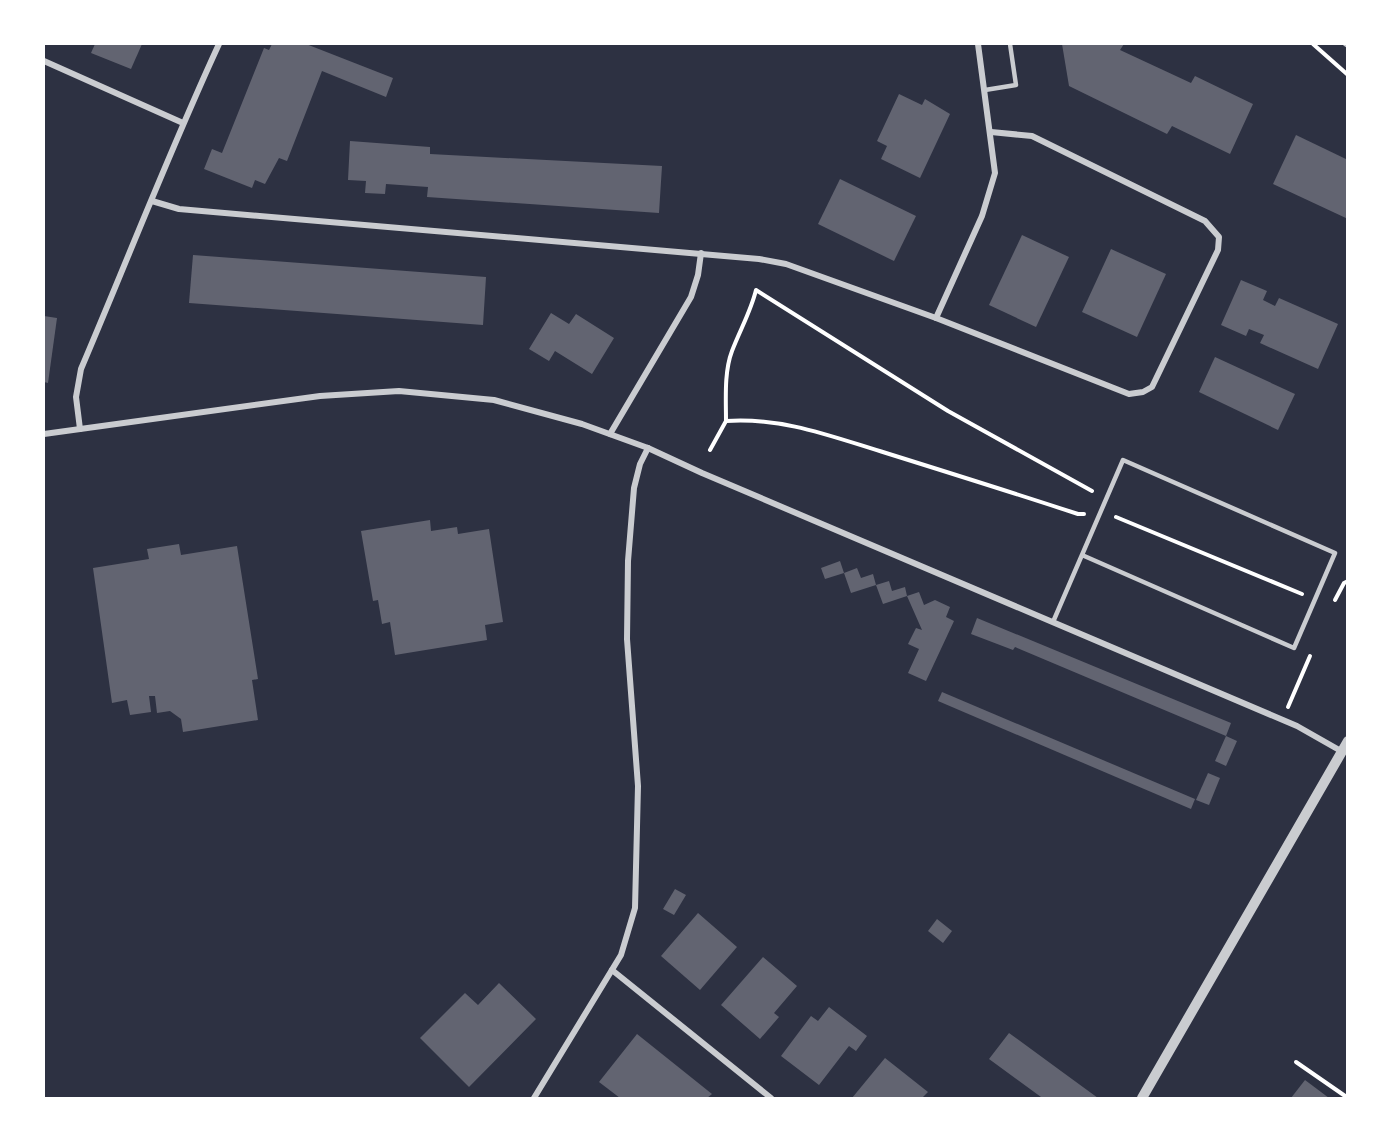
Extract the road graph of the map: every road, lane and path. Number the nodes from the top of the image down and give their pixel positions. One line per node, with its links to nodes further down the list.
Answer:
1 (219, 44): 8 (street)
2 (978, 44): 7 (street)
3 (1010, 44): 7 (lane)
4 (1313, 44): 6 (path)
5 (44, 61): 8 (street)
6 (1347, 75)
7 (985, 90): 9 (street)
8 (183, 123): 10 (street)
9 (991, 132): 12 (street); 12 (street)
10 (152, 201): 11 (street); 14 (street)
11 (700, 253): 12 (street); 16 (street)
12 (936, 318)
13 (726, 421): 18 (path); 19 (path); 20 (path)
14 (80, 429): 15 (street); 16 (street)
15 (44, 434)
16 (610, 434): 17 (street)
17 (648, 448): 24 (street); 27 (street)
18 (710, 450)
19 (1092, 491)
20 (1078, 514)
21 (1119, 517): 23 (path)
22 (1082, 555): 22 (lane); 24 (lane)
23 (1304, 595)
24 (1053, 622): 26 (street)
25 (1347, 741): 26 (street)
26 (1341, 751): 31 (street)
27 (612, 970): 29 (street); 30 (street)
28 (1296, 1062): 32 (path)
29 (534, 1098)
30 (771, 1098)
31 (1142, 1098)
32 (1347, 1098)

